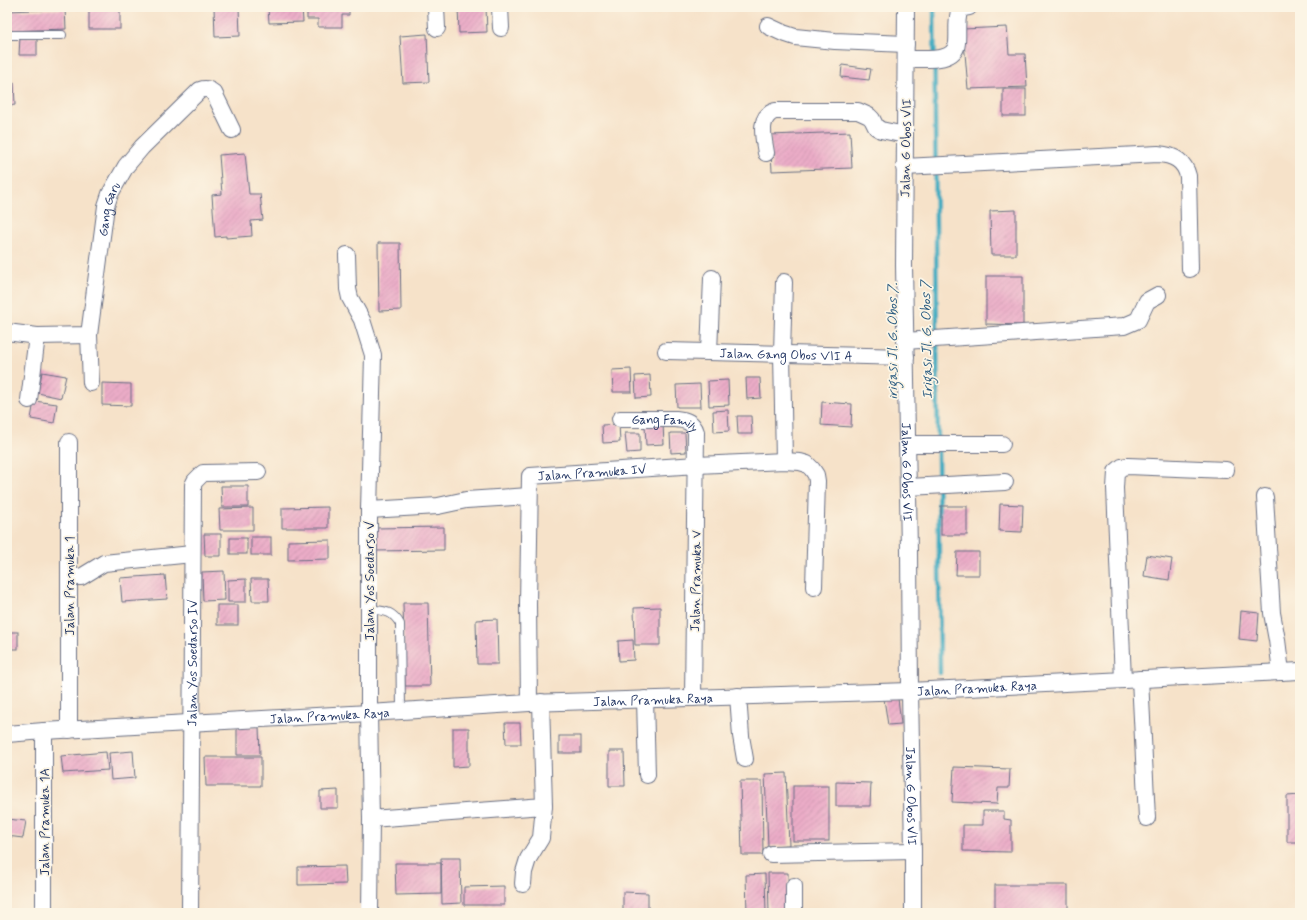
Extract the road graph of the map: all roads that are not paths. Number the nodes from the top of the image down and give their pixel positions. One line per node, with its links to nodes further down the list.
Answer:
1 (436, 7): 6 (street)
2 (500, 7): 7 (street)
3 (906, 7): 10 (street, Jalan G Obos VII)
4 (969, 7): 10 (street)
5 (768, 26): 10 (street)
6 (437, 28)
7 (501, 28)
8 (7, 35): 9 (lane)
9 (62, 35)
10 (906, 51): 12 (street, Jalan G Obos VII)
11 (232, 130): 22 (street, Gang Garu)
12 (905, 135): 13 (street); 14 (street, Jalan G Obos VII)
13 (766, 153)
14 (904, 167): 16 (street); 23 (street, Jalan G Obos VII)
15 (347, 255): 42 (street, Jalan Yos Soedarso V)
16 (1190, 269)
17 (712, 278): 25 (street)
18 (784, 282): 26 (street)
19 (1158, 295): 23 (street)
20 (7, 332): 21 (street)
21 (37, 336): 22 (street); 29 (street)
22 (89, 336): 28 (street)
23 (905, 341): 27 (street, Jalan G Obos VII)
24 (666, 351): 25 (street, Jalan Gang Obos VII A)
25 (709, 352): 26 (street, Jalan Gang Obos VII A)
26 (782, 353): 27 (street, Jalan Gang Obos VII A); 34 (street)
27 (906, 357): 32 (street, Jalan G Obos VII)
28 (91, 383)
29 (29, 400)
30 (620, 419): 35 (street, Gang Family)
31 (69, 442): 44 (street, Jalan Pramuka 1)
32 (907, 444): 33 (street); 39 (street, Jalan G Obos VII)
33 (1002, 444)
34 (784, 461): 35 (street, Jalan Pramuka IV); 45 (street, Jalan Pramuka IV)
35 (697, 465): 40 (street, Jalan Pramuka IV); 53 (street, Jalan Pramuka V)
36 (1226, 470): 50 (street)
37 (258, 472): 43 (street, Jalan Yos Soedarso IV)
38 (1005, 482): 39 (street)
39 (908, 487): 51 (street, Jalan G Obos VII)
40 (529, 496): 42 (street); 55 (street, Jalan Pramuka IV)
41 (1265, 497): 48 (street)
42 (369, 510): 46 (street, Jalan Yos Soedarso V)
43 (192, 554): 44 (street); 58 (street, Jalan Yos Soedarso IV)
44 (69, 577): 59 (street, Jalan Pramuka 1)
45 (814, 586)
46 (369, 609): 56 (lane); 57 (street, Jalan Yos Soedarso V)
47 (1300, 671): 48 (street, Jalan Pramuka Raya)
48 (1281, 672): 49 (street, Jalan Pramuka Raya)
49 (1140, 679): 50 (street, Jalan Pramuka Raya); 65 (street)
50 (1123, 680): 51 (street, Jalan Pramuka Raya)
51 (910, 691): 52 (street, Jalan Pramuka Raya); 67 (street, Jalan G Obos VII)
52 (738, 696): 53 (street, Jalan Pramuka Raya); 62 (street)
53 (692, 698): 54 (street, Jalan Pramuka Raya)
54 (645, 699): 55 (street, Jalan Pramuka Raya); 63 (street)
55 (535, 703): 56 (street, Jalan Pramuka Raya); 64 (street, Jalan Pramuka IV)
56 (401, 711): 57 (street, Jalan Pramuka Raya)
57 (369, 713): 58 (street, Jalan Pramuka Raya); 66 (street, Jalan Yos Soedarso V)
58 (191, 723): 59 (street, Jalan Pramuka Raya); 72 (street, Jalan Yos Soedarso IV)
59 (69, 730): 60 (street, Jalan Pramuka Raya)
60 (44, 731): 61 (street, Jalan Pramuka Raya); 71 (street, Jalan Pramuka 1A)
61 (7, 734)
62 (745, 759)
63 (647, 775)
64 (544, 806): 66 (street); 69 (street, Jalan Pramuka IV)
65 (1147, 818)
66 (372, 819): 73 (street, Jalan Yos Soedarso V)
67 (913, 851): 68 (street); 75 (street, Jalan G Obos VII)
68 (771, 854)
69 (523, 884)
70 (794, 886): 74 (street)
71 (44, 913)
72 (190, 913)
73 (370, 913)
74 (794, 913)
75 (913, 913)

